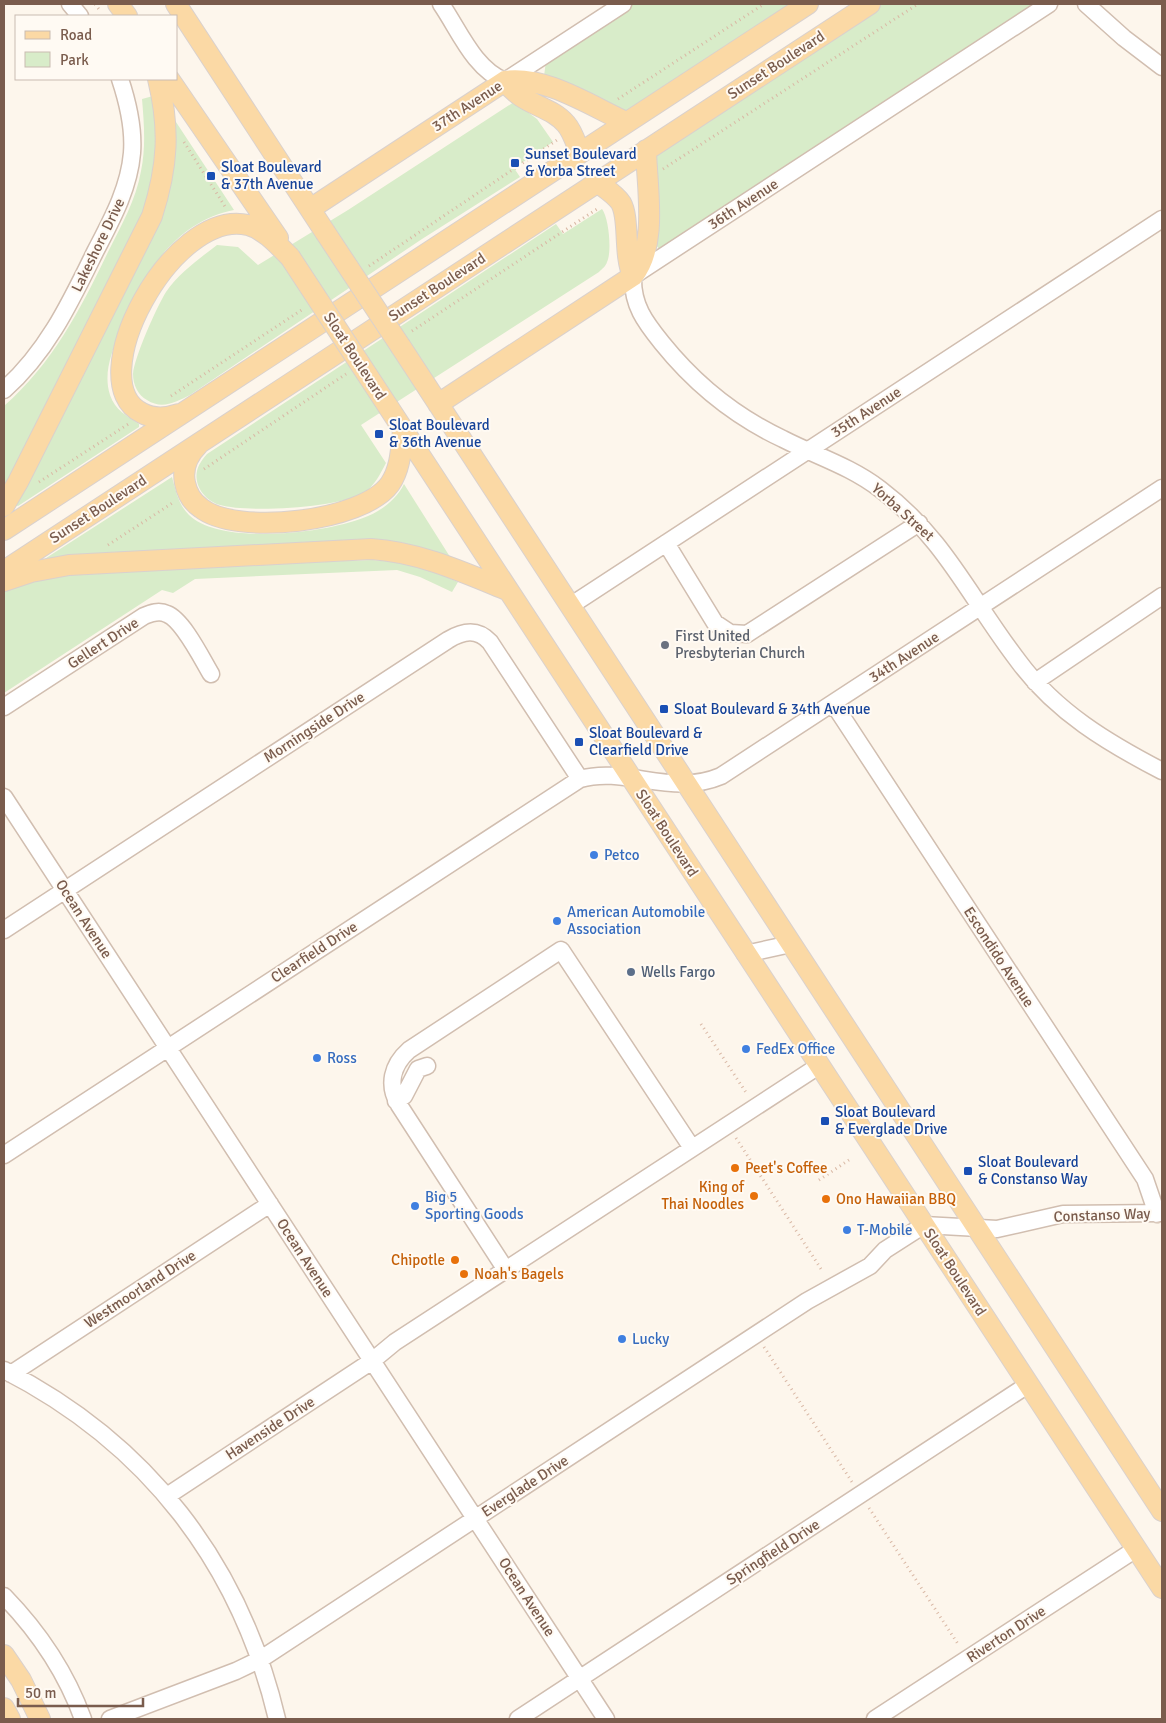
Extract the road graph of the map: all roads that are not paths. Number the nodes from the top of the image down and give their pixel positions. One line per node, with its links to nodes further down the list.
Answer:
1 (70, 4): 10 (street)
2 (118, 4): 11 (main road)
3 (176, 4): 21 (main road)
4 (441, 4): 16 (street)
5 (623, 4): 16 (street, 37th Avenue)
6 (808, 4): 17 (main road)
7 (870, 4): 18 (main road, Sunset Boulevard)
8 (1049, 4): 24 (street, 36th Avenue)
9 (1086, 4): 12 (street)
10 (79, 15)
11 (126, 15)
12 (1162, 67)
13 (120, 80): 25 (street, Lakeshore Drive)
14 (158, 80): 32 (main road)
15 (170, 80): 23 (main road, Sloat Boulevard)
16 (505, 81): 17 (main road); 19 (main road); 21 (main road, 37th Avenue)
17 (626, 122): 19 (main road)
18 (646, 150): 20 (main road, Sunset Boulevard); 24 (main road)
19 (580, 153): 27 (main road)
20 (597, 182): 24 (main road); 29 (main road, Sunset Boulevard)
21 (310, 209): 26 (main road, bridge)
22 (1162, 219): 30 (street, 35th Avenue)
23 (290, 257): 27 (main road); 28 (main road, Sloat Boulevard, bridge)
24 (633, 276): 26 (main road, 36th Avenue); 30 (street, Yorba Street)
25 (4, 390)
26 (438, 404): 40 (main road)
27 (183, 412): 34 (main road)
28 (403, 430): 29 (main road); 38 (main road, Sloat Boulevard)
29 (202, 441): 36 (main road, Sunset Boulevard)
30 (808, 450): 33 (street, Yorba Street); 35 (street, 35th Avenue)
31 (1162, 488): 41 (street, 34th Avenue)
32 (4, 506)
33 (919, 523): 35 (street); 41 (street, Yorba Street)
34 (4, 530)
35 (666, 543): 40 (street, 35th Avenue)
36 (4, 571)
37 (4, 581): 38 (main road)
38 (507, 590): 48 (main road, Sloat Boulevard)
39 (1162, 596): 43 (street)
40 (570, 606): 49 (main road)
41 (981, 606): 43 (street, Yorba Street); 44 (street, 34th Avenue)
42 (212, 674): 45 (street, Gellert Drive)
43 (1035, 682): 46 (street, Yorba Street)
44 (833, 703): 49 (street, 34th Avenue); 62 (street, Escondido Avenue)
45 (4, 707)
46 (1162, 771)
47 (580, 779): 48 (street, Clearfield Drive); 51 (street, Morningside Drive); 55 (street, Clearfield Drive)
48 (632, 780): 49 (street, 34th Avenue); 54 (main road, Sloat Boulevard)
49 (687, 784): 53 (main road)
50 (4, 797): 51 (street, Ocean Avenue)
51 (65, 890): 52 (street, Morningside Drive); 55 (street, Ocean Avenue)
52 (4, 930)
53 (791, 944): 54 (street); 64 (main road)
54 (750, 961): 56 (main road, Sloat Boulevard)
55 (168, 1048): 60 (street, Clearfield Drive); 61 (street, Ocean Avenue)
56 (820, 1065): 59 (street, Havenside Drive); 63 (main road, Sloat Boulevard)
57 (427, 1066): 58 (street)
58 (396, 1101): 59 (street); 65 (street)
59 (692, 1148): 65 (street, Havenside Drive)
60 (4, 1155)
61 (270, 1204): 66 (street, Ocean Avenue); 67 (street, Westmoorland Drive)
62 (1160, 1214): 64 (street, Constanso Way)
63 (924, 1226): 64 (street, Constanso Way); 68 (main road, Sloat Boulevard); 71 (street, Everglade Drive)
64 (978, 1230): 70 (main road)
65 (506, 1270): 66 (street, Havenside Drive)
66 (372, 1361): 69 (street, Havenside Drive); 71 (street, Ocean Avenue)
67 (7, 1372): 69 (street)
68 (1029, 1384): 72 (main road, Sloat Boulevard); 77 (street, Springfield Drive)
69 (167, 1496): 76 (street)
70 (1162, 1511)
71 (475, 1519): 76 (street, Everglade Drive); 77 (street, Ocean Avenue)
72 (1136, 1549): 73 (main road, Sloat Boulevard); 86 (street, Riverton Drive)
73 (1162, 1588)
74 (4, 1596): 81 (street)
75 (4, 1655): 80 (main road)
76 (260, 1659): 82 (street, Everglade Drive); 83 (street)
77 (580, 1679): 84 (street, Springfield Drive); 85 (street, Ocean Avenue)
78 (4, 1708): 79 (main road)
79 (10, 1719)
80 (40, 1719)
81 (83, 1719)
82 (110, 1719)
83 (277, 1719)
84 (518, 1719)
85 (606, 1719)
86 (875, 1719)

